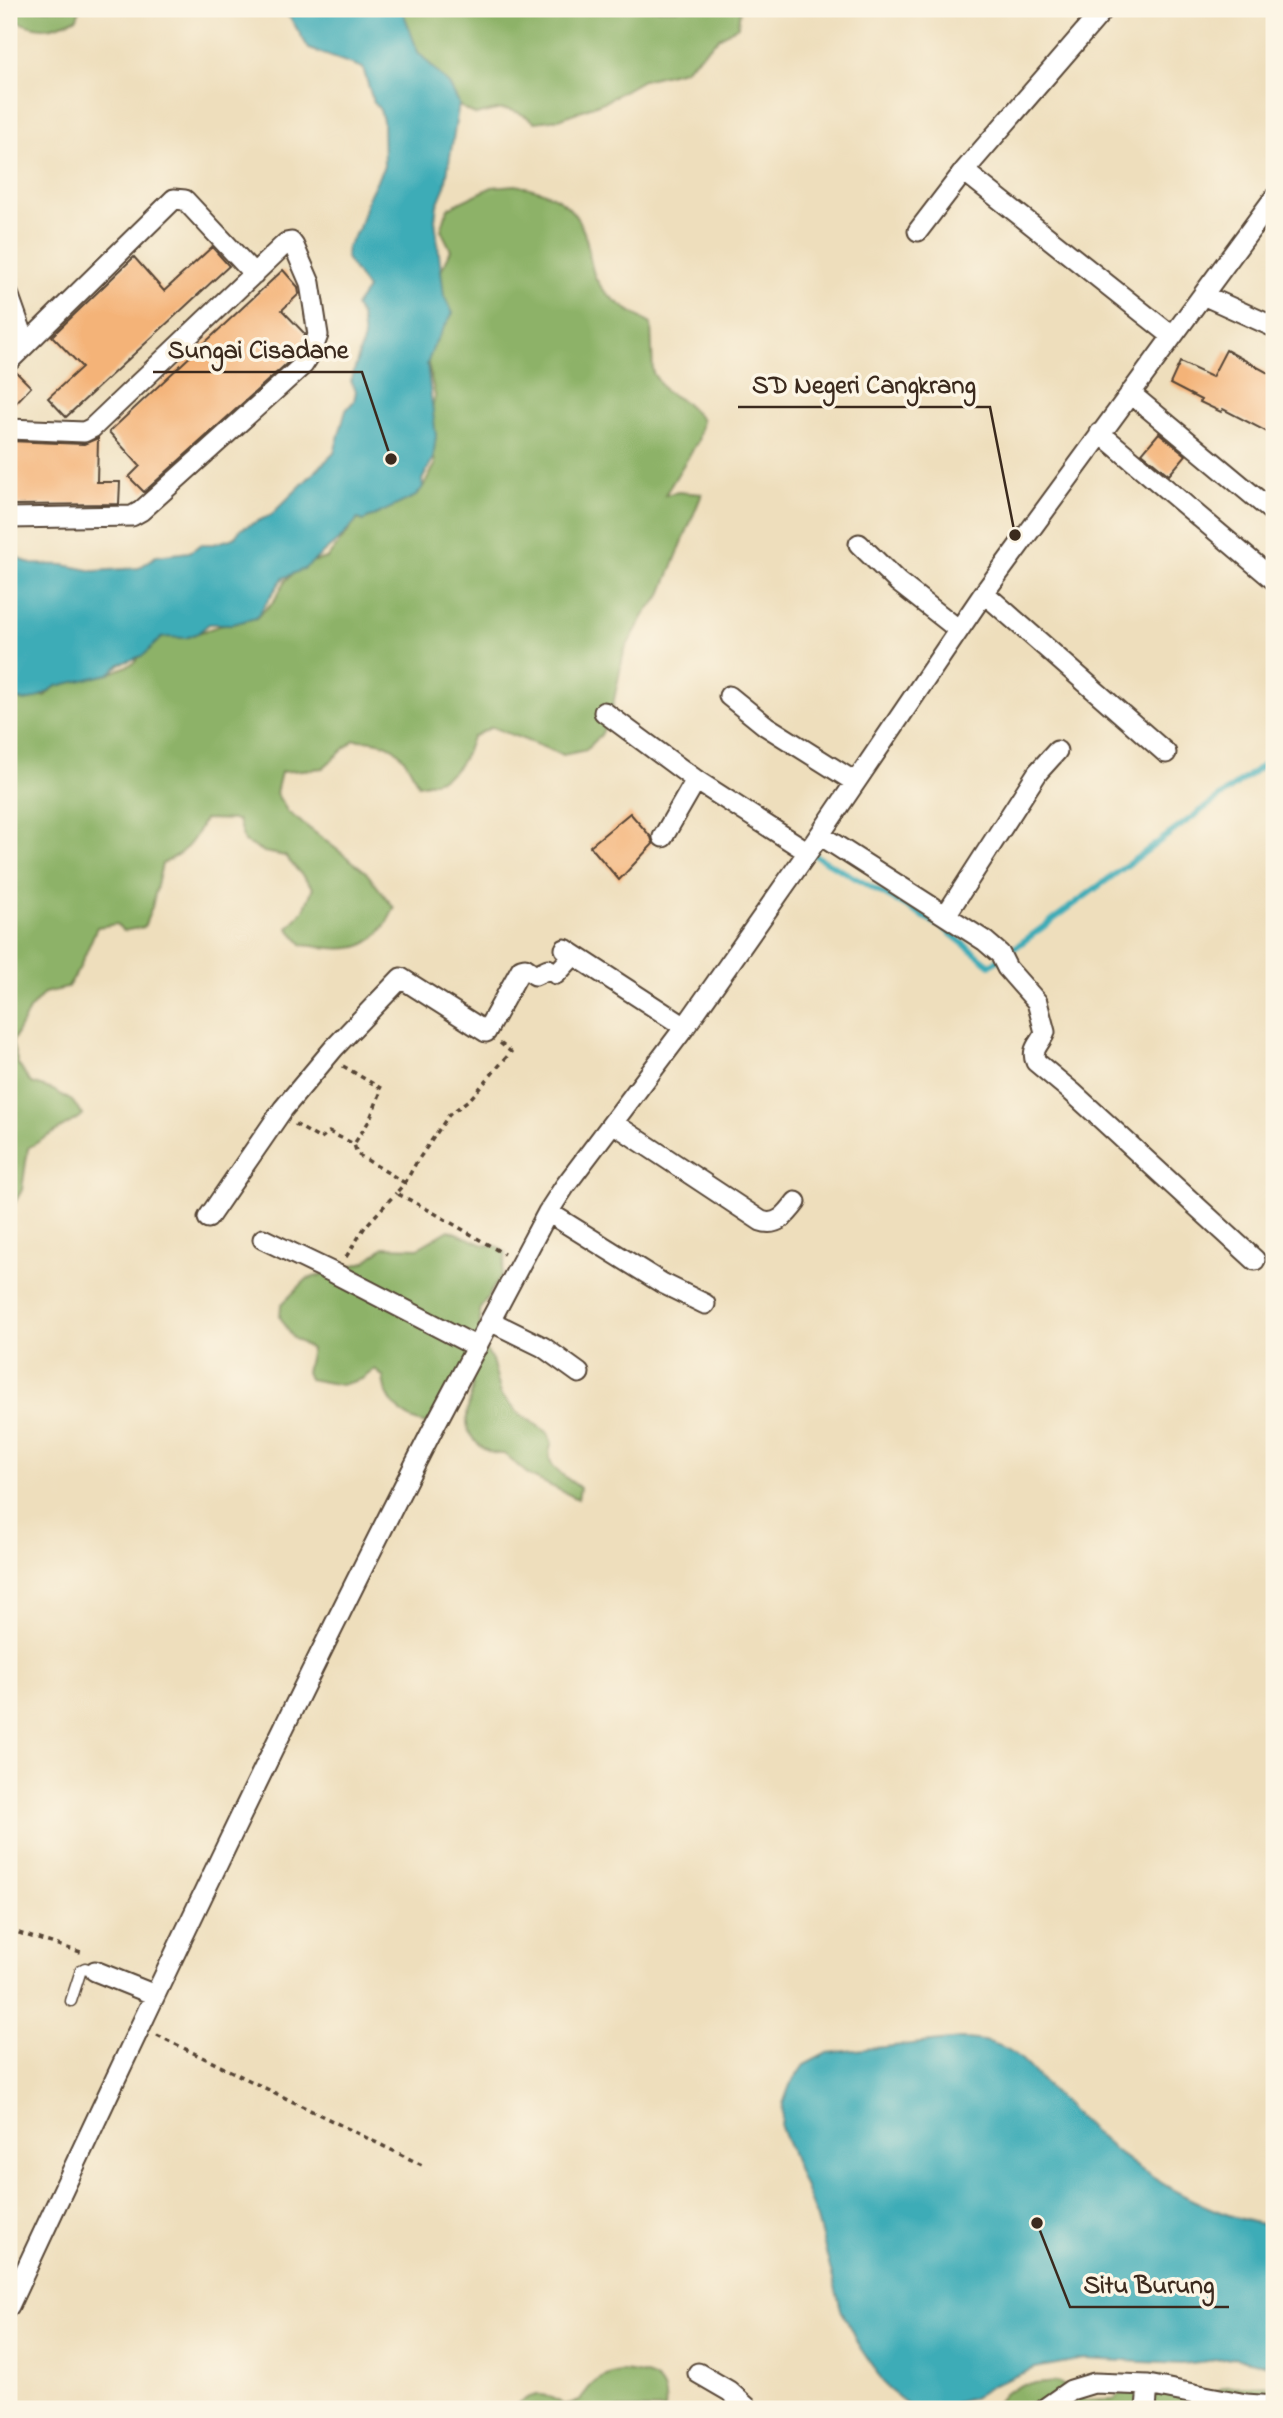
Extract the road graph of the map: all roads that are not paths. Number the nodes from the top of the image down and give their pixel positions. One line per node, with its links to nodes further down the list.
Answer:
1 (1095, 12): 2 (street)
2 (964, 171): 4 (street); 9 (street)
3 (1274, 198): 6 (street)
4 (918, 231)
5 (254, 274): 10 (street); 13 (street); 16 (street)
6 (1203, 295): 8 (street); 9 (street)
7 (9, 296): 10 (street)
8 (1274, 327)
9 (1172, 336): 12 (street)
10 (26, 344): 11 (street)
11 (9, 361)
12 (1130, 393): 14 (street); 15 (street)
13 (9, 429)
14 (1100, 433): 18 (street); 19 (street)
15 (1274, 513)
16 (9, 518)
17 (859, 544): 20 (street)
18 (1274, 580)
19 (984, 593): 20 (street); 24 (street)
20 (959, 631): 26 (street)
21 (729, 696): 26 (street)
22 (604, 712): 25 (street)
23 (1057, 751): 30 (street)
24 (1166, 752)
25 (696, 780): 28 (street); 29 (street)
26 (855, 782): 27 (street)
27 (820, 835): 29 (street); 30 (street)
28 (663, 837)
29 (808, 852): 31 (street)
30 (946, 915): 37 (street)
31 (684, 1027): 32 (street); 35 (street)
32 (613, 1123): 33 (street); 34 (street)
33 (796, 1202)
34 (548, 1212): 38 (street); 39 (street)
35 (208, 1218)
36 (263, 1239): 40 (street)
37 (1255, 1260)
38 (705, 1304)
39 (490, 1321): 40 (street); 41 (street)
40 (477, 1347): 43 (street)
41 (579, 1373)
42 (95, 1971): 43 (street); 44 (lane)
43 (146, 1991): 45 (street)
44 (71, 2001)
45 (9, 2305)
46 (698, 2373): 49 (street)
47 (1148, 2385): 48 (street); 50 (street); 51 (street)
48 (1274, 2406)
49 (750, 2409)
50 (1044, 2409)
51 (1146, 2409)

